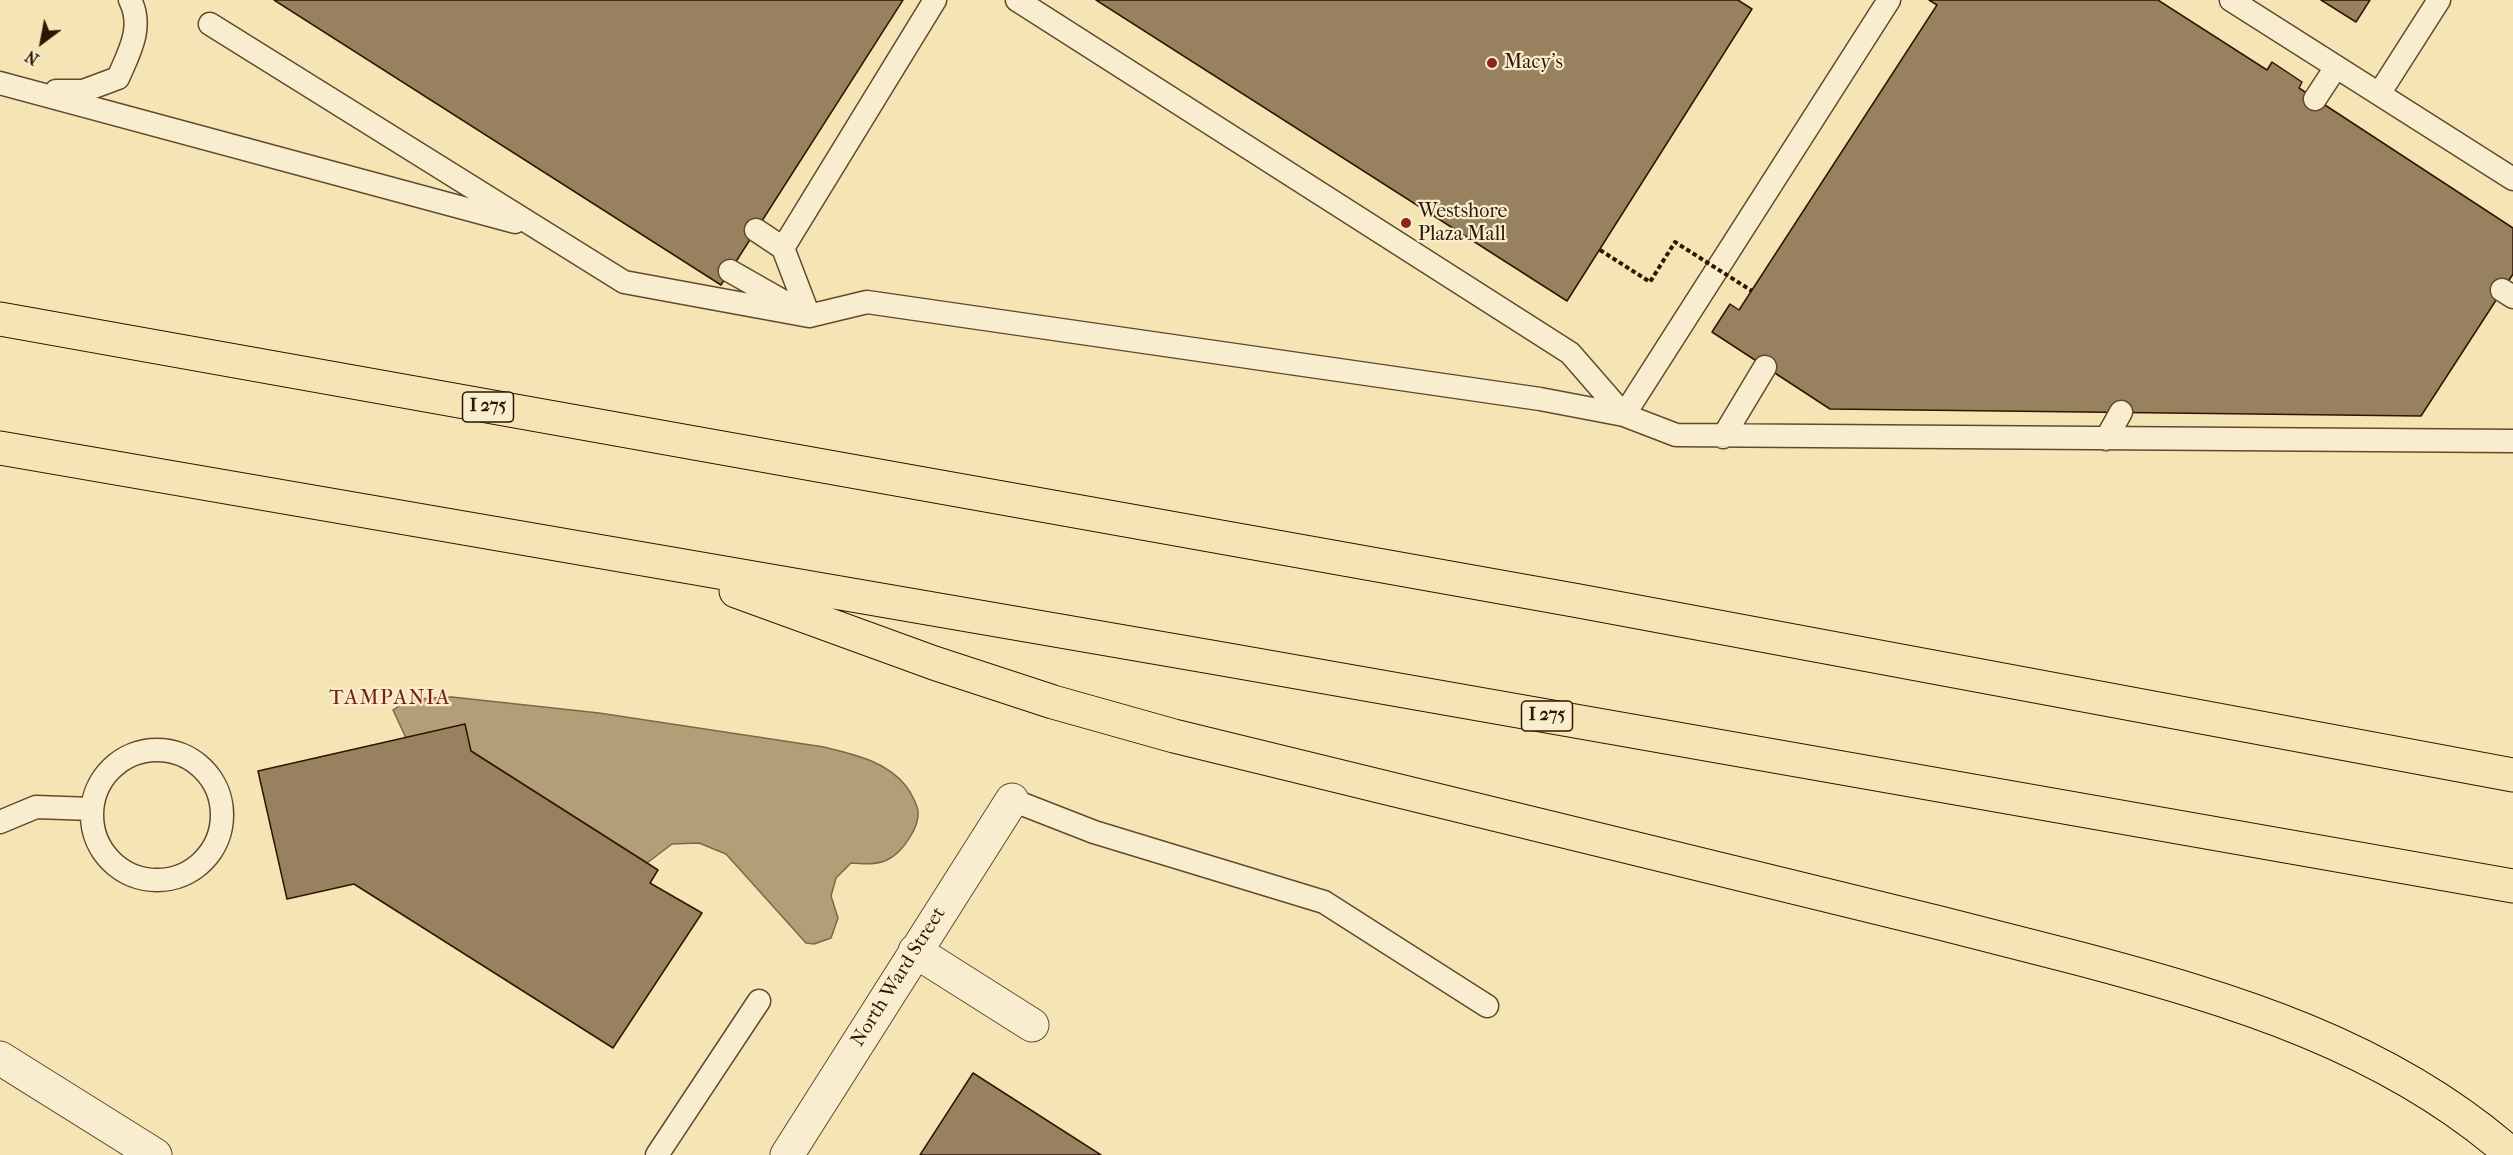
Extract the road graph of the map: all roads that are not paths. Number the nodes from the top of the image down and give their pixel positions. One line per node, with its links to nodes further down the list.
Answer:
1 (130, 0): 10 (lane)
2 (935, 0): 16 (lane)
3 (1017, 0): 22 (lane)
4 (1889, 0): 22 (lane)
5 (2231, 0): 8 (lane)
6 (2439, 0): 11 (lane)
7 (210, 24): 14 (lane)
8 (2336, 67): 11 (lane); 12 (lane)
9 (0, 83): 10 (lane)
10 (31, 92): 14 (lane)
11 (2379, 94): 13 (lane)
12 (2315, 99)
13 (2513, 179)
14 (540, 228): 18 (lane)
15 (756, 230): 16 (lane)
16 (783, 248): 18 (lane)
17 (730, 271): 18 (lane)
18 (809, 316): 22 (lane)
19 (0, 319): 28 (highway, I 275)
20 (1765, 367): 23 (lane)
21 (2121, 412): 24 (lane)
22 (1624, 415): 23 (lane)
23 (1723, 436): 24 (lane)
24 (2106, 438): 25 (lane)
25 (2513, 441)
26 (0, 448): 27 (highway, I 275)
27 (582, 549): 32 (highway, I 275); 41 (highway)
28 (2513, 775)
29 (1012, 800): 33 (street, North Ward Street); 35 (lane)
30 (92, 808): 30 (lane); 31 (lane)
31 (0, 822)
32 (2513, 886)
33 (915, 951): 36 (street); 40 (street, North Ward Street)
34 (759, 1001): 39 (lane)
35 (1487, 1006)
36 (1032, 1025)
37 (0, 1058): 38 (street)
38 (154, 1155)
39 (657, 1155)
40 (787, 1155)
41 (2512, 1155)

